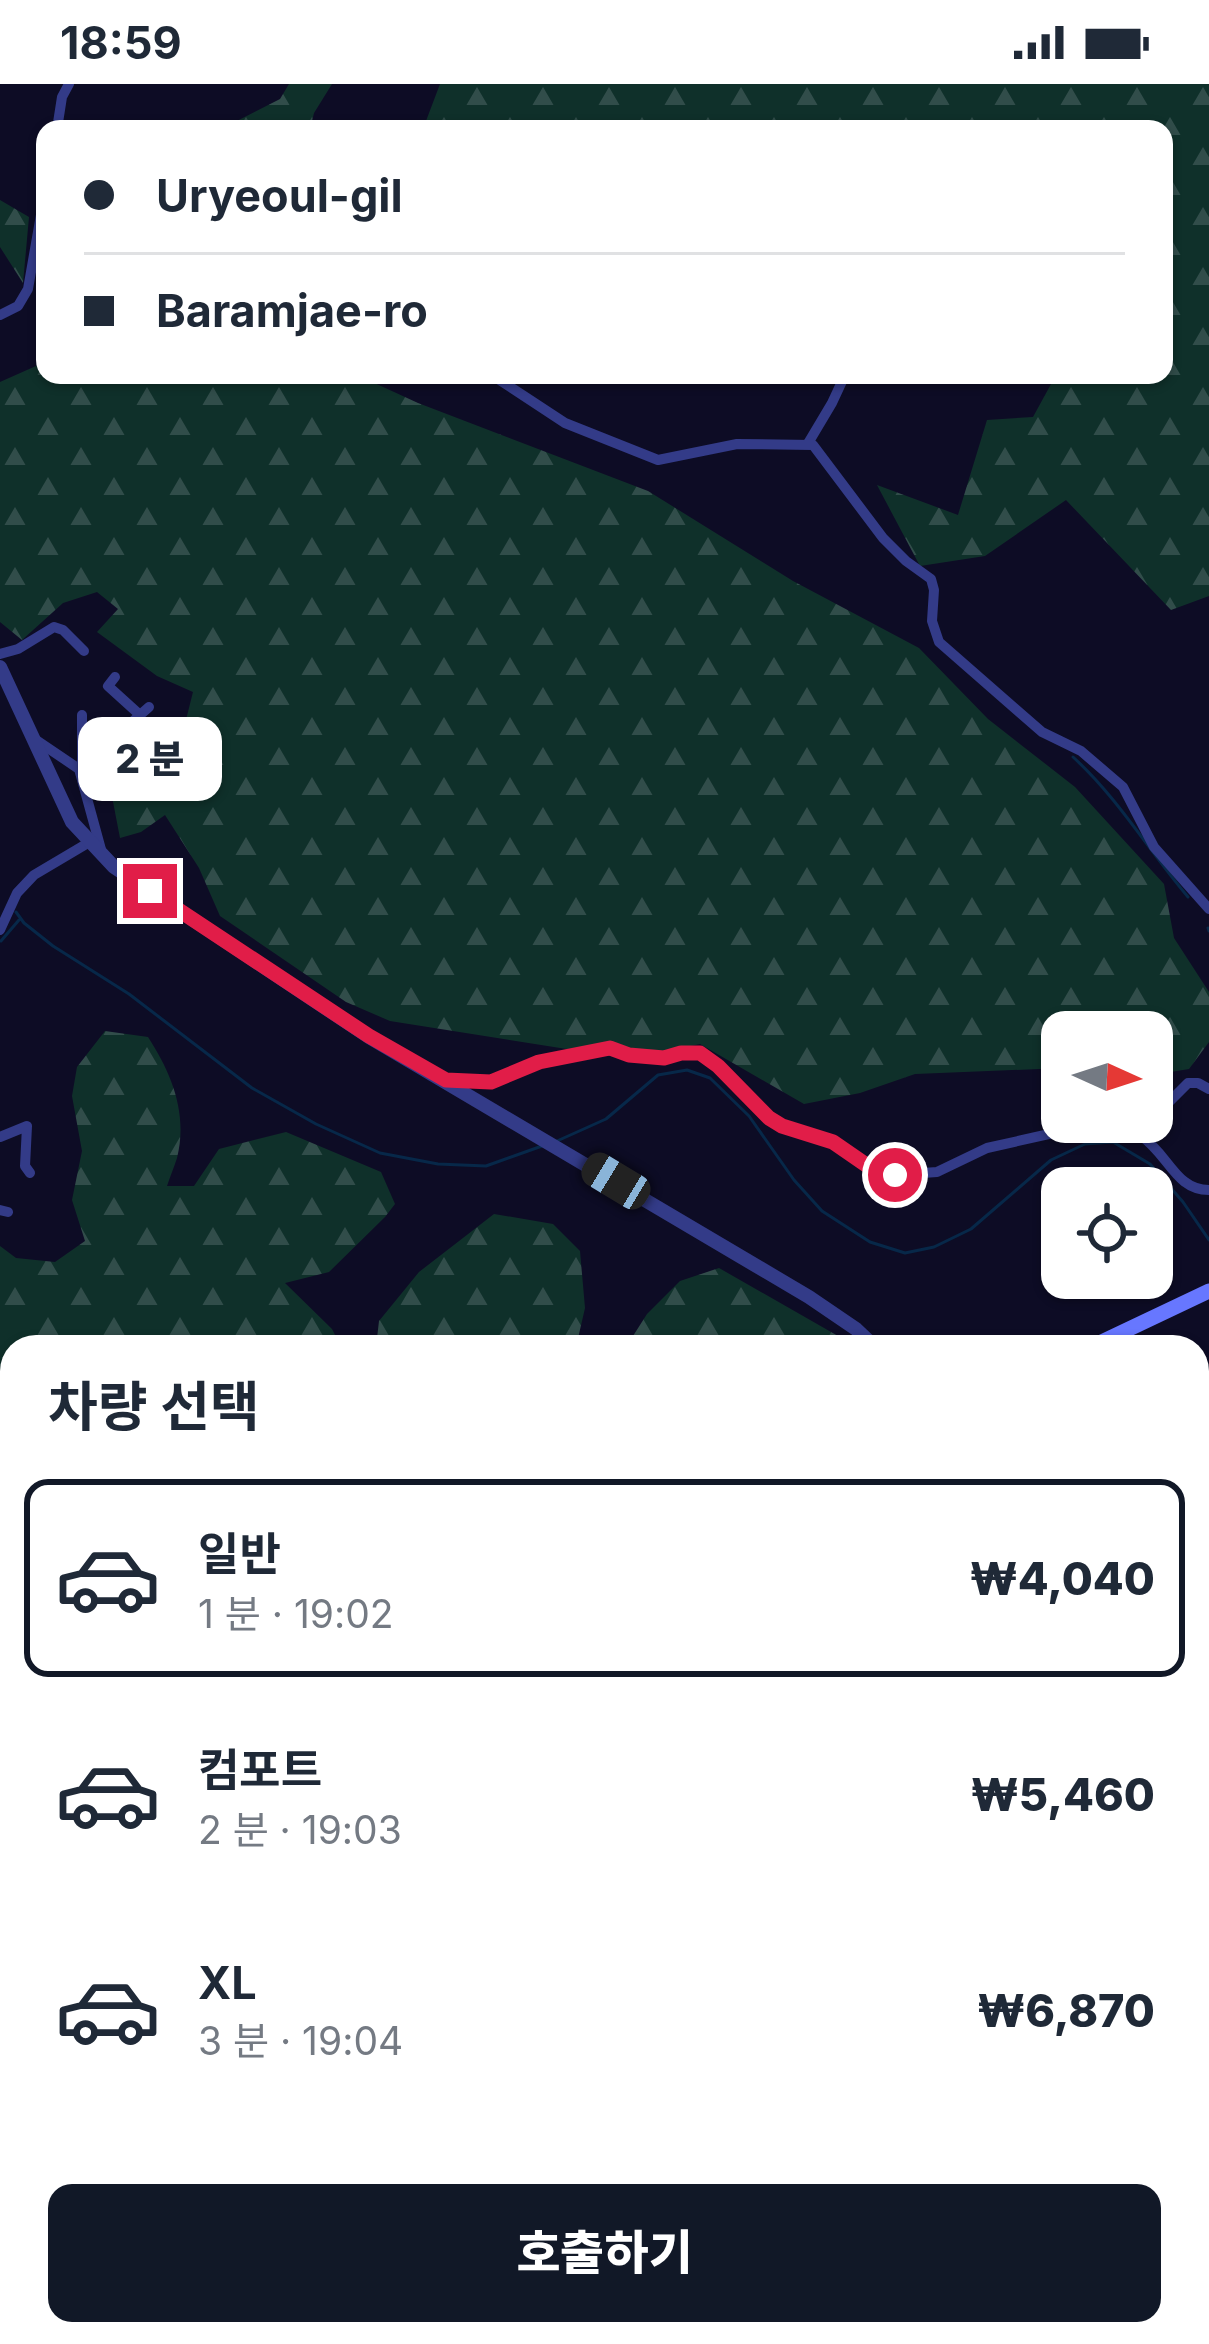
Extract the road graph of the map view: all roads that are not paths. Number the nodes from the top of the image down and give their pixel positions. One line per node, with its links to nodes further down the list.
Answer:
1 (69, 84): 2 (street)
2 (58, 120)
3 (36, 244): 4 (street)
4 (0, 315)
5 (506, 384): 7 (street)
6 (841, 384): 7 (street)
7 (807, 445): 17 (street)
8 (84, 651): 9 (street)
9 (0, 654)
10 (0, 667): 13 (street)
11 (115, 677): 14 (street)
12 (82, 715): 14 (street)
13 (33, 738): 14 (street); 15 (street)
14 (81, 768): 16 (street)
15 (88, 843): 16 (street); 18 (street)
16 (103, 856): 19 (street)
17 (1209, 909)
18 (0, 930)
19 (446, 1080): 22 (street); 28 (street)
20 (1209, 1089): 21 (street)
21 (1173, 1099)
22 (1041, 1136)
23 (0, 1137): 25 (street)
24 (1152, 1143): 26 (street)
25 (30, 1173)
26 (1209, 1190)
27 (1209, 1291): 29 (main road)
28 (862, 1335)
29 (1116, 1335)

